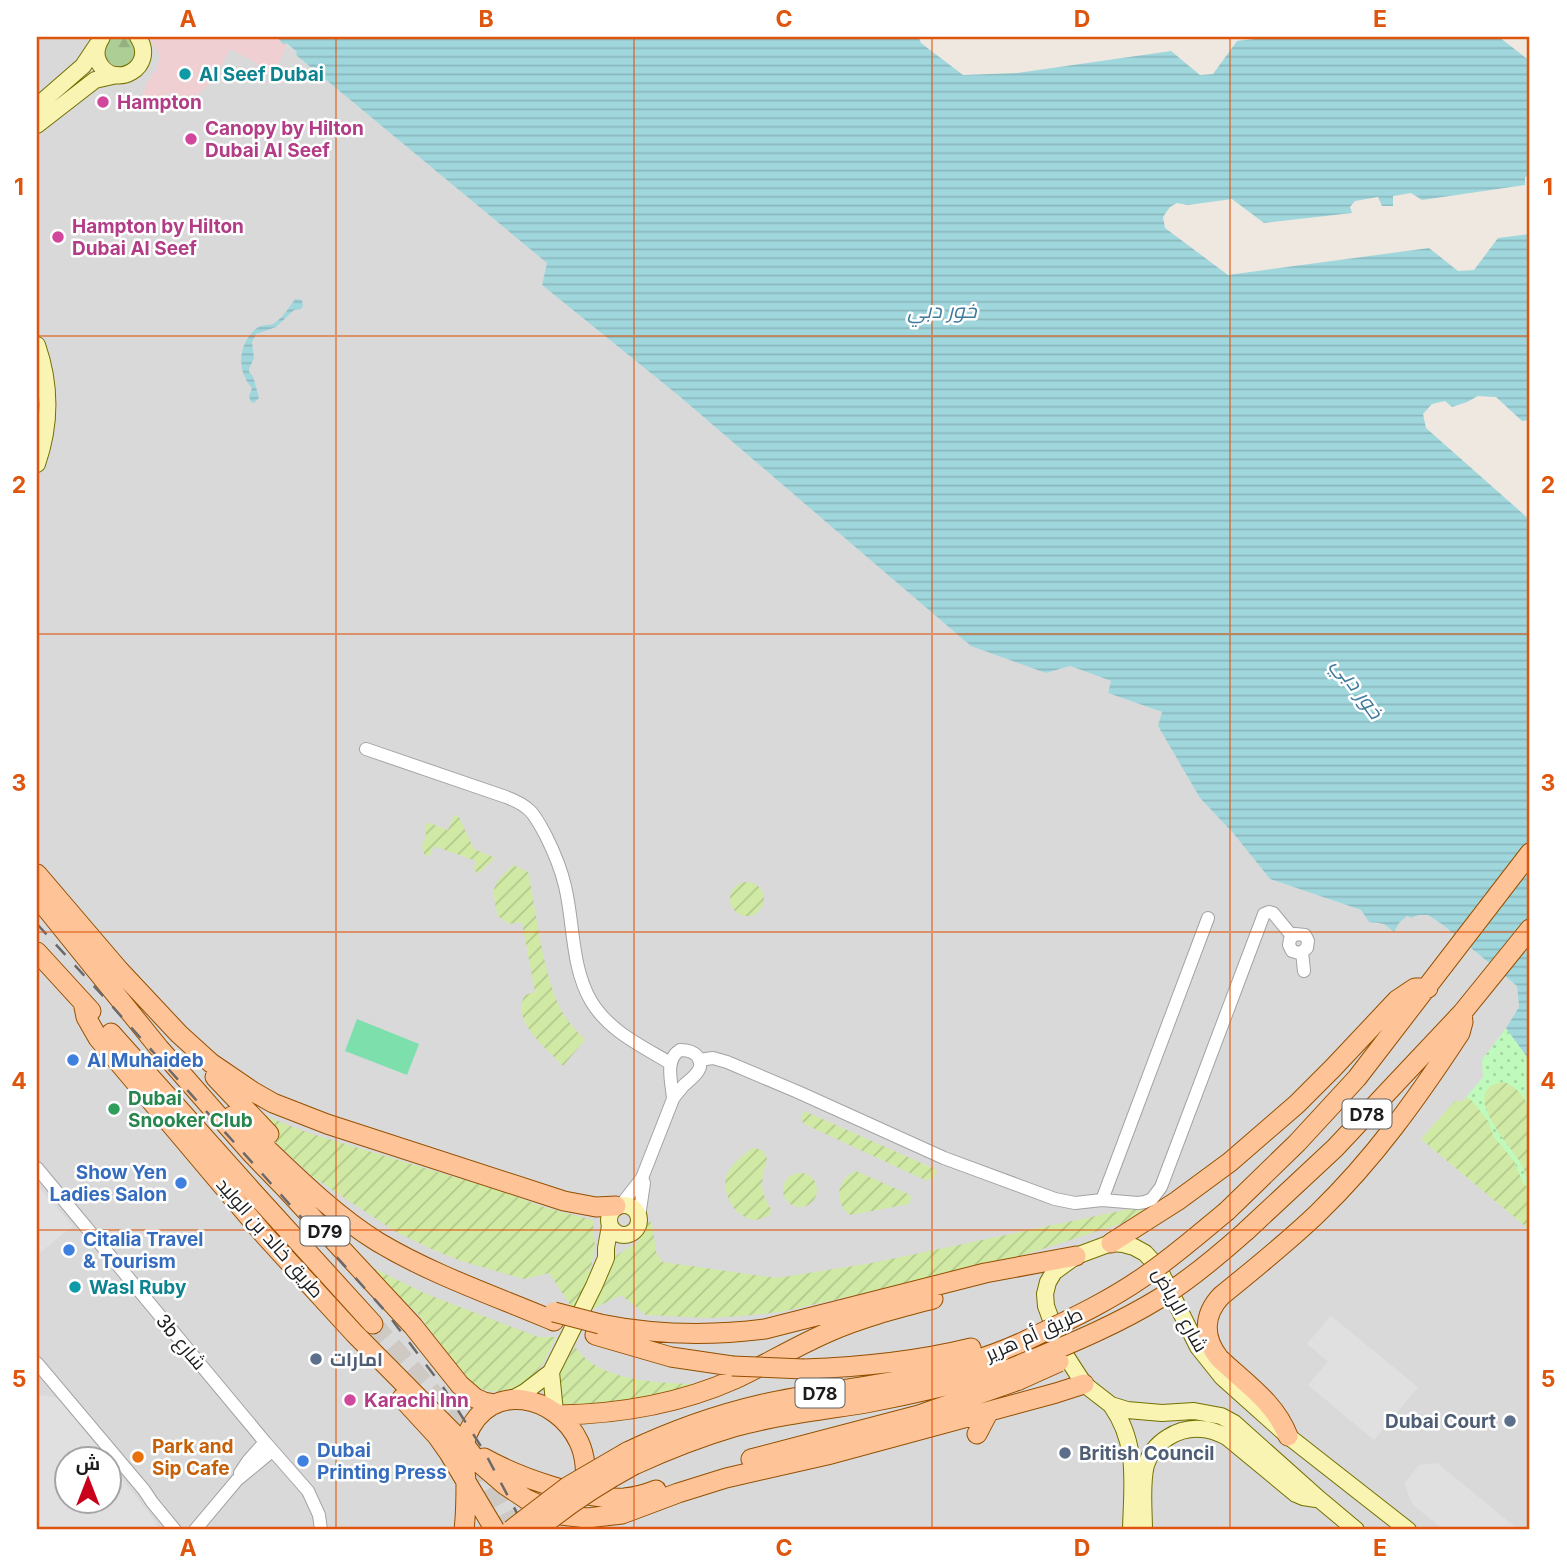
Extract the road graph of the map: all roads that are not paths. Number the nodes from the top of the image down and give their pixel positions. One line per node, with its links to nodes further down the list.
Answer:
1 (138, 37): 3 (street)
2 (100, 39): 3 (street); 4 (street)
3 (117, 75): 5 (street)
4 (37, 106)
5 (37, 125)
6 (37, 345): 7 (street)
7 (37, 464)
8 (366, 749): 22 (street)
9 (1530, 853): 16 (main road, طريق أم هرير / D78)
10 (37, 874): 19 (main road)
11 (37, 897): 20 (main road, D79)
12 (1208, 918): 26 (street)
13 (1530, 929): 18 (main road, طريق أم هرير / D78)
14 (37, 952): 17 (main road, طريق خالد بن الوليد / D79)
15 (1304, 971): 26 (street)
16 (1428, 988): 32 (main road); 39 (main road, طريق أم هرير / D78, bridge)
17 (83, 1002): 36 (main road); 38 (main road, طريق خالد بن الوليد / D79)
18 (1462, 1013): 42 (main road, طريق أم هرير / D78, bridge); 50 (main road)
19 (178, 1034): 27 (main road); 28 (main road)
20 (159, 1048): 28 (main road); 45 (main road, D79)
21 (699, 1060): 22 (street); 23 (street); 26 (street)
22 (670, 1063): 23 (street)
23 (673, 1099): 25 (street)
24 (37, 1168): 52 (street, 3b شارع)
25 (642, 1178): 27 (street); 29 (street)
26 (1102, 1200)
27 (619, 1205): 29 (street); 30 (street)
28 (332, 1208): 37 (main road)
29 (639, 1217): 31 (street)
30 (610, 1226): 31 (street); 34 (street)
31 (628, 1234): 34 (street)
32 (1111, 1243): 33 (street); 50 (street, شارع الرياض)
33 (1076, 1256): 35 (main road); 43 (street)
34 (606, 1258): 41 (street)
35 (985, 1273): 37 (main road); 48 (main road)
36 (373, 1324)
37 (598, 1330): 39 (main road, bridge)
38 (354, 1333): 51 (main road); 54 (main road, طريق خالد بن الوليد / D79)
39 (1022, 1343): 53 (main road, طريق أم هرير / D78)
40 (41, 1370): 44 (street); 55 (street)
41 (551, 1372): 45 (street); 48 (street)
42 (1015, 1374): 53 (main road, طريق أم هرير / D78); 56 (main road)
43 (1084, 1384): 46 (street); 47 (main road)
44 (37, 1386)
45 (504, 1401): 48 (main road, D79); 51 (main road)
46 (1111, 1405): 57 (street); 67 (street)
47 (989, 1411): 49 (main road); 58 (main road)
48 (557, 1414): 56 (main road)
49 (977, 1434)
50 (1288, 1436): 70 (street, شارع الرياض)
51 (466, 1446): 54 (main road); 56 (main road); 59 (main road)
52 (269, 1447): 61 (street); 62 (street, 3b شارع)
53 (630, 1459): 65 (main road, طريق أم هرير / D78, bridge); 66 (main road, طريق أم هرير / D78, bridge)
54 (466, 1480): 63 (main road); 64 (main road, طريق خالد بن الوليد / D79)
55 (144, 1490): 60 (street); 61 (street)
56 (584, 1493): 59 (main road)
57 (1319, 1499): 68 (street); 69 (street)
58 (617, 1522): 59 (main road)
59 (573, 1524)
60 (175, 1530)
61 (193, 1530)
62 (321, 1530)
63 (464, 1530)
64 (495, 1530)
65 (511, 1530)
66 (537, 1530)
67 (1131, 1530)
68 (1144, 1530)
69 (1356, 1530)
70 (1408, 1530)

